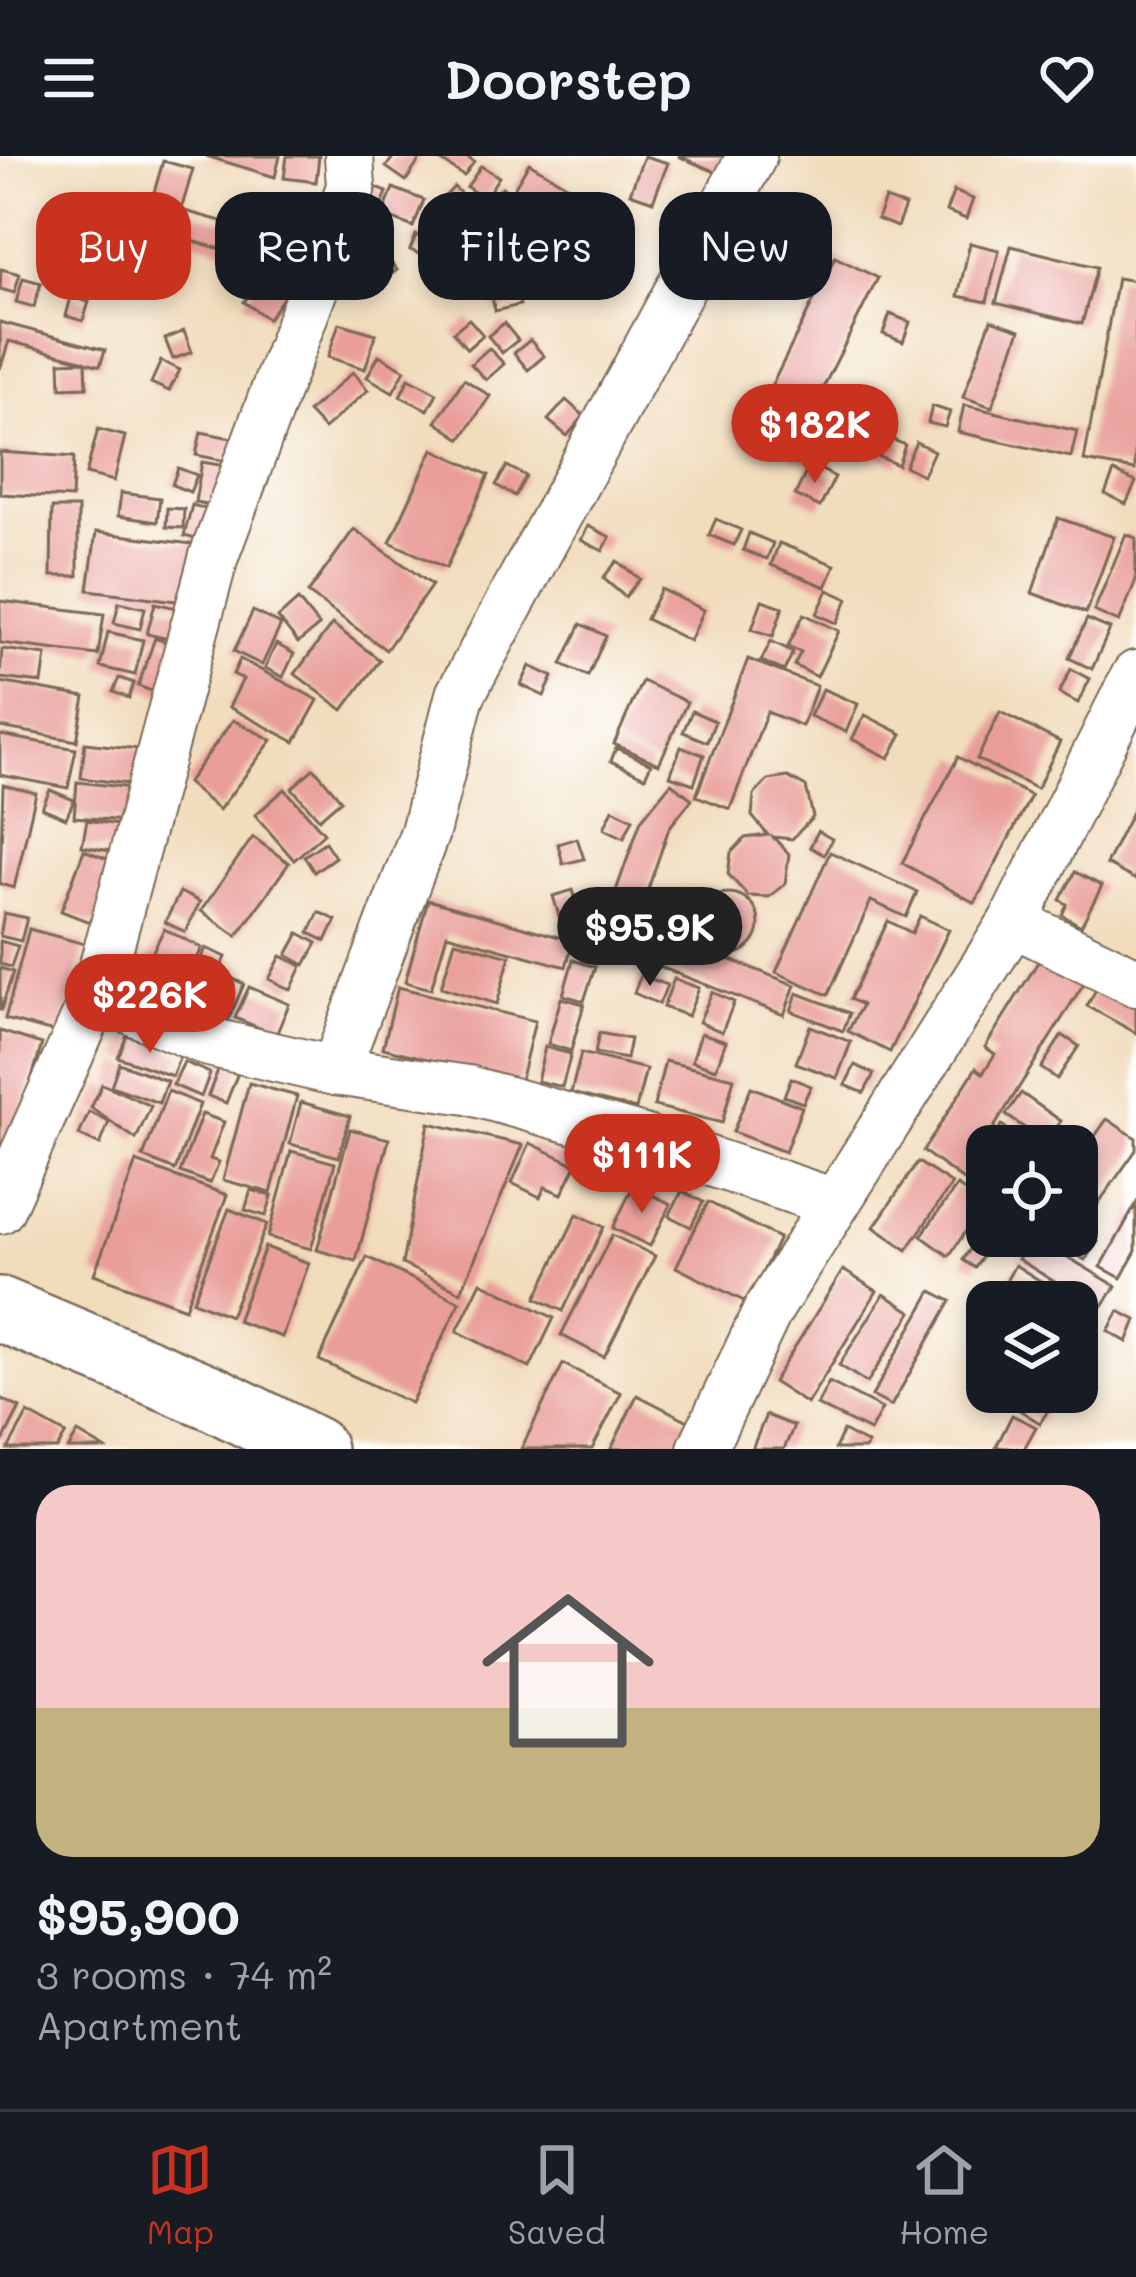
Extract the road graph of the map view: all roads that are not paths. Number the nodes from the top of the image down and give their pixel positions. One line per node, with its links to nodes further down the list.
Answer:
1 (349, 156): 6 (street)
2 (752, 156): 7 (street)
3 (1136, 676): 4 (street)
4 (1013, 922): 5 (street); 8 (street)
5 (1136, 982)
6 (96, 995): 7 (street); 9 (street)
7 (335, 1071): 8 (street)
8 (834, 1203): 12 (street)
9 (0, 1209)
10 (0, 1309): 11 (main road)
11 (314, 1449)
12 (702, 1449)

